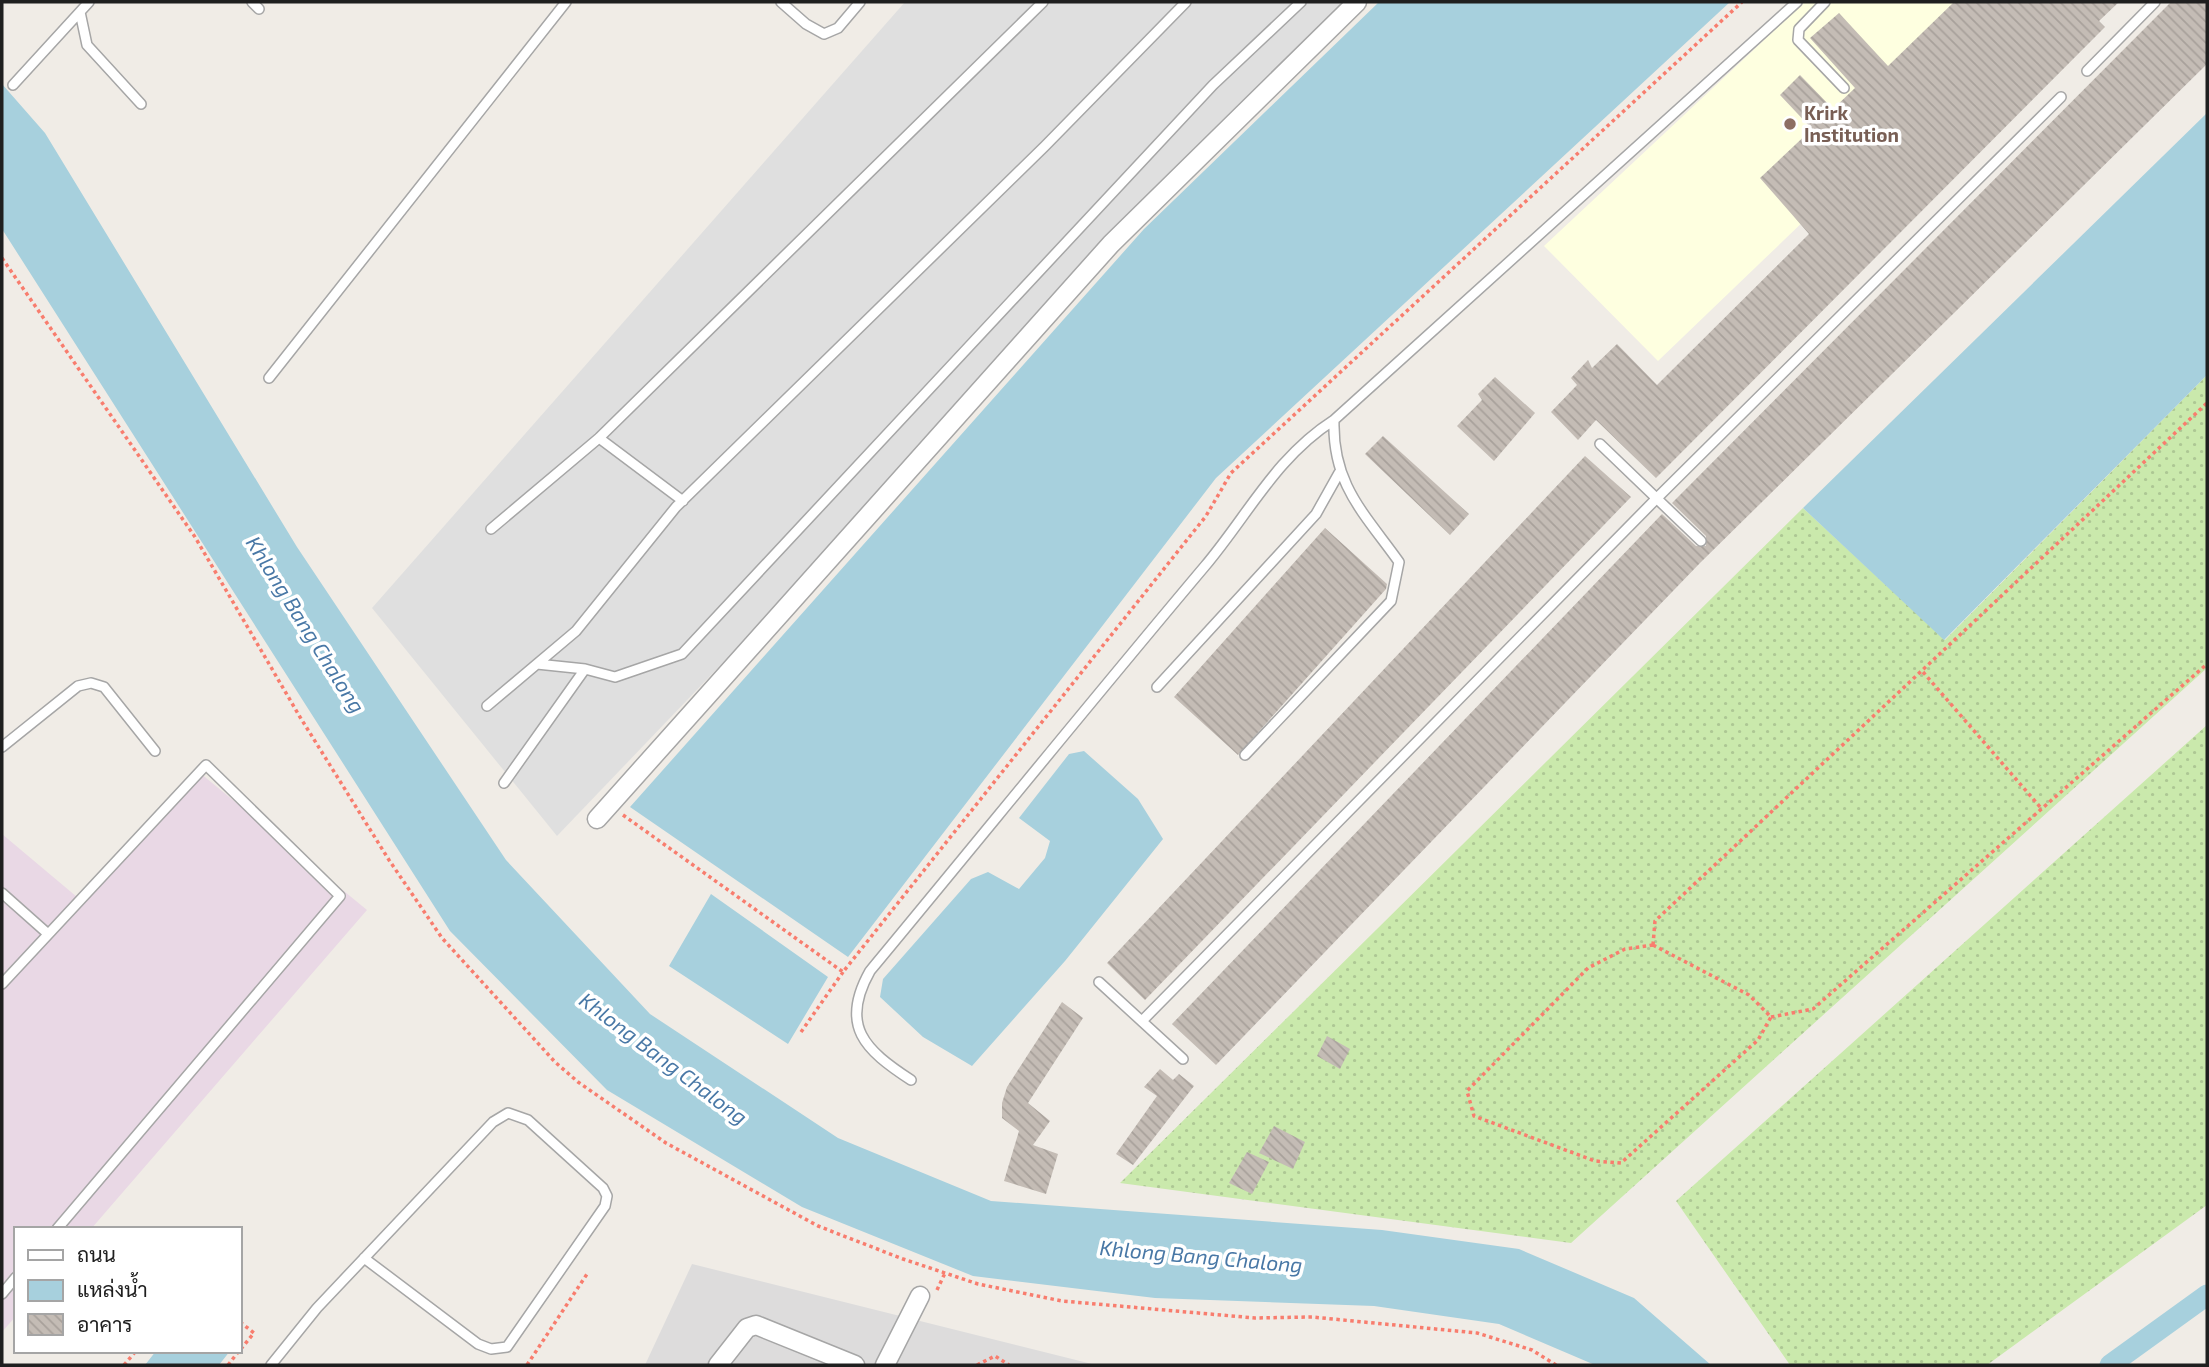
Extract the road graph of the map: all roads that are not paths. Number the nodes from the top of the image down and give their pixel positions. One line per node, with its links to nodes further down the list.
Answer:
1 (89, 2): 14 (lane)
2 (252, 2): 13 (lane)
3 (566, 2): 20 (lane)
4 (781, 2): 5 (lane)
5 (860, 2)
6 (1043, 2): 22 (lane)
7 (1186, 2): 26 (lane)
8 (1301, 2): 30 (lane)
9 (1357, 2): 37 (street)
10 (1797, 2): 21 (lane)
11 (1825, 2): 17 (lane)
12 (2155, 2): 15 (lane)
13 (259, 9)
14 (80, 12): 16 (lane); 19 (lane)
15 (2087, 71)
16 (12, 85)
17 (1844, 88)
18 (2061, 97): 25 (lane)
19 (141, 103)
20 (269, 378)
21 (1334, 420): 24 (lane); 44 (lane)
22 (599, 438): 26 (lane); 27 (lane)
23 (1600, 444): 25 (lane)
24 (1339, 473): 31 (lane); 35 (lane)
25 (1657, 498): 28 (lane); 42 (lane)
26 (683, 501): 29 (lane)
27 (491, 529)
28 (1701, 541)
29 (537, 664): 30 (lane); 32 (lane)
30 (585, 669): 36 (lane)
31 (1157, 687)
32 (487, 706)
33 (2, 747): 34 (lane)
34 (155, 751)
35 (1245, 755)
36 (504, 782)
37 (597, 819)
38 (2, 893): 39 (lane)
39 (47, 933): 41 (lane); 45 (lane)
40 (1099, 982): 42 (lane)
41 (2, 984)
42 (1142, 1021): 43 (lane)
43 (1183, 1059)
44 (911, 1080)
45 (59, 1227)
46 (364, 1258): 46 (lane); 50 (lane)
47 (14, 1279): 48 (lane)
48 (2, 1294)
49 (920, 1296): 53 (street)
50 (271, 1365)
51 (718, 1365): 52 (street)
52 (855, 1365)
53 (885, 1365)

